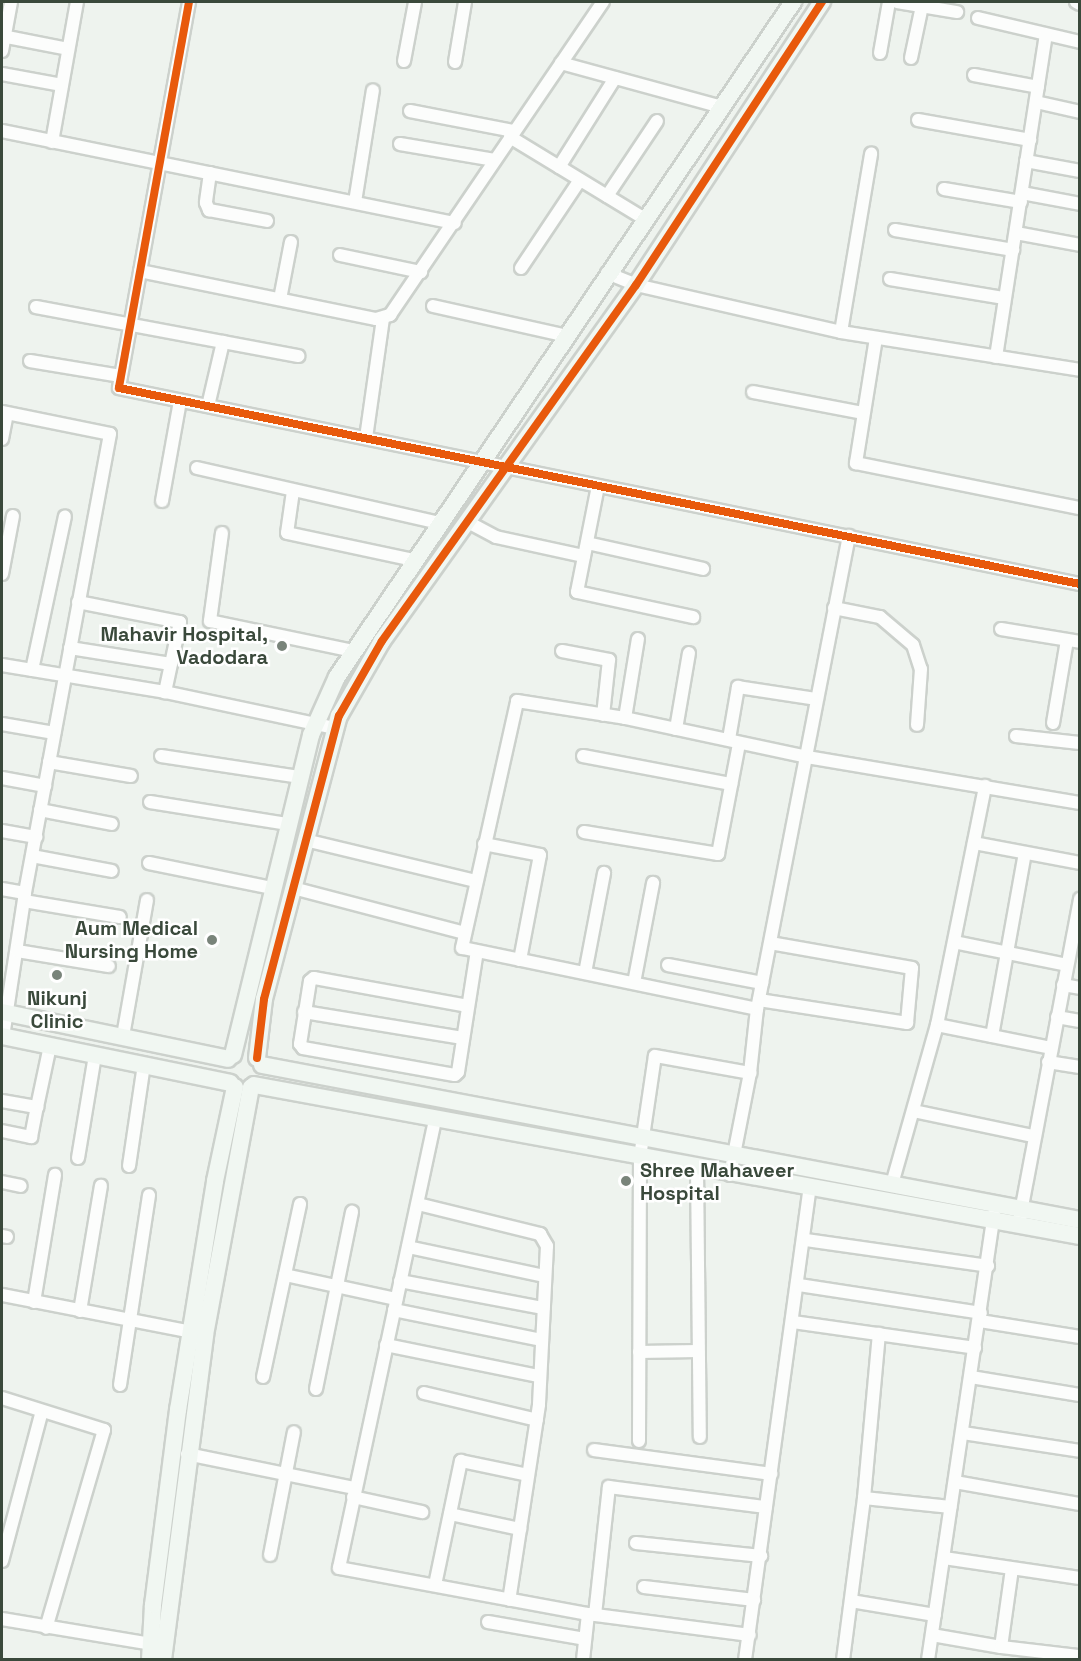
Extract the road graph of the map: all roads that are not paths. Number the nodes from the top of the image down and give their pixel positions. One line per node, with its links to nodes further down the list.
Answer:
1 (10, 2): 17 (street)
2 (76, 2): 19 (street)
3 (189, 2): 46 (street)
4 (415, 2): 23 (street)
5 (465, 2): 24 (street)
6 (603, 2): 25 (street)
7 (793, 2): 33 (street)
8 (822, 2): 70 (street)
9 (889, 2): 21 (street)
10 (897, 2): 13 (street)
11 (1076, 2): 12 (street)
12 (1080, 4)
13 (922, 6): 14 (street); 22 (street)
14 (957, 12)
15 (978, 18): 16 (street)
16 (1046, 35): 18 (street); 30 (street)
17 (3, 36): 19 (street); 20 (street)
18 (1079, 37)
19 (68, 49): 29 (street)
20 (2, 51)
21 (880, 53)
22 (911, 58)
23 (404, 61)
24 (455, 62)
25 (561, 63): 28 (street); 39 (street)
26 (2, 74): 29 (street)
27 (974, 75): 30 (street)
28 (615, 78): 33 (street); 47 (street)
29 (62, 85): 41 (street)
30 (1038, 87): 32 (street)
31 (373, 90): 54 (street)
32 (1036, 102): 35 (street); 40 (street)
33 (722, 107): 56 (street)
34 (410, 111): 39 (street)
35 (1080, 111)
36 (918, 120): 40 (street)
37 (657, 121): 52 (street)
38 (2, 131): 41 (street)
39 (512, 134): 44 (street); 47 (street)
40 (1030, 140): 45 (street)
41 (52, 142): 46 (street)
42 (400, 144): 44 (street)
43 (870, 154): 77 (street)
44 (495, 160): 58 (street)
45 (1026, 161): 48 (street); 53 (street)
46 (160, 163): 49 (street); 66 (street)
47 (559, 167): 50 (street)
48 (1080, 171)
49 (210, 173): 54 (street); 57 (street)
50 (580, 180): 52 (street); 65 (street)
51 (944, 189): 53 (street)
52 (607, 196): 56 (street)
53 (1021, 197): 55 (street); 60 (street)
54 (355, 202): 58 (street)
55 (1080, 204)
56 (645, 219): 68 (street)
57 (267, 221)
58 (455, 223): 67 (street)
59 (895, 230): 63 (street)
60 (1016, 233): 62 (street); 63 (street)
61 (291, 242): 72 (street)
62 (1080, 244)
63 (1013, 250): 71 (street)
64 (340, 255): 67 (street)
65 (522, 268)
66 (140, 271): 72 (street); 76 (street)
67 (421, 272): 75 (street)
68 (607, 273): 70 (street); 78 (street)
69 (890, 279): 71 (street)
70 (636, 285): 77 (street); 94 (street)
71 (1004, 298): 82 (street)
72 (280, 299): 75 (street)
73 (433, 306): 78 (street)
74 (36, 307): 76 (street)
75 (383, 319): 91 (street)
76 (129, 324): 80 (street); 85 (street)
77 (841, 332): 79 (street)
78 (567, 336): 93 (street)
79 (876, 338): 82 (street); 90 (street)
80 (223, 342): 81 (street); 88 (street)
81 (298, 356)
82 (996, 357): 84 (street)
83 (30, 361): 85 (street)
84 (1080, 369)
85 (121, 376): 87 (street)
86 (753, 392): 90 (street)
87 (180, 401): 88 (street); 98 (street)
88 (208, 406): 91 (street)
89 (4, 413): 92 (street); 111 (street)
90 (863, 413): 99 (street)
91 (366, 438): 93 (street)
92 (2, 439)
93 (483, 462): 94 (street); 103 (street)
94 (504, 467): 96 (street); 102 (street)
95 (197, 468): 97 (street)
96 (598, 486): 105 (street); 106 (street)
97 (293, 491): 103 (street); 107 (street)
98 (162, 501)
99 (1080, 508)
100 (13, 516): 109 (street)
101 (65, 516): 124 (street)
102 (466, 521): 106 (street); 134 (street)
103 (439, 523): 107 (street)
104 (222, 533): 119 (street)
105 (849, 536): 110 (street); 112 (street)
106 (586, 549): 108 (street); 113 (street)
107 (414, 560): 119 (street)
108 (703, 569)
109 (2, 574)
110 (1080, 584)
111 (78, 602): 118 (street); 122 (street)
112 (834, 608): 127 (street); 133 (street)
113 (693, 617)
114 (1001, 629): 116 (street)
115 (638, 639): 129 (street)
116 (1067, 640): 117 (street); 130 (street)
117 (1080, 642)
118 (70, 648): 122 (street); 125 (street)
119 (354, 651): 132 (street)
120 (562, 651): 128 (street)
121 (689, 653): 135 (street)
122 (171, 664): 126 (street)
123 (2, 665): 124 (street)
124 (32, 670): 125 (street)
125 (65, 675): 126 (street); 136 (street)
126 (165, 692): 132 (street)
127 (816, 699): 138 (street); 142 (street)
128 (603, 715): 129 (street); 160 (street)
129 (626, 718): 135 (street)
130 (1053, 723)
131 (2, 724): 136 (street)
132 (315, 725): 134 (street); 145 (street)
133 (917, 725)
134 (335, 728): 158 (street)
135 (676, 729): 138 (street)
136 (54, 733): 143 (street)
137 (1016, 736): 139 (street)
138 (734, 742): 142 (street); 147 (street)
139 (1080, 743)
140 (161, 756): 145 (street)
141 (583, 756): 147 (street)
142 (807, 758): 149 (street); 178 (street)
143 (49, 762): 144 (street); 148 (street)
144 (131, 776)
145 (300, 777): 154 (street)
146 (2, 778): 148 (street)
147 (731, 784): 156 (street)
148 (45, 786): 152 (street)
149 (985, 786): 151 (street); 159 (street)
150 (150, 801): 154 (street)
151 (1080, 803)
152 (40, 810): 153 (street); 157 (street)
153 (112, 824)
154 (288, 824): 169 (street)
155 (2, 831): 157 (street)
156 (584, 832)
157 (36, 837): 162 (street)
158 (305, 840): 167 (street); 170 (street)
159 (974, 843): 161 (street); 177 (street)
160 (484, 844): 167 (street); 182 (street)
161 (1025, 853): 164 (street); 181 (street)
162 (32, 856): 165 (street); 172 (street)
163 (149, 863): 169 (street)
164 (1080, 863)
165 (112, 871)
166 (604, 873): 186 (street)
167 (476, 881): 176 (street)
168 (654, 883): 187 (street)
169 (272, 888): 205 (street)
170 (293, 888): 176 (street); 206 (street)
171 (2, 889): 172 (street)
172 (25, 897): 175 (street); 179 (street)
173 (1080, 899): 184 (street)
174 (147, 900): 199 (street)
175 (120, 917)
176 (465, 933): 180 (street)
177 (954, 942): 181 (street); 197 (street)
178 (770, 943): 188 (street); 191 (street)
179 (17, 951): 185 (street); 194 (street)
180 (477, 951): 182 (street); 192 (street)
181 (1007, 953): 184 (street); 200 (street)
182 (520, 960): 186 (street)
183 (668, 964): 188 (street)
184 (1067, 965): 189 (street)
185 (109, 966)
186 (585, 973): 187 (street)
187 (634, 983): 191 (street)
188 (762, 983): 191 (street)
189 (1063, 985): 190 (street); 195 (street)
190 (1080, 988)
191 (758, 1004): 210 (street)
192 (468, 1006): 193 (street); 201 (street)
193 (304, 1012): 201 (street); 201 (street)
194 (4, 1013): 198 (street); 199 (street)
195 (1057, 1017): 196 (street); 203 (street)
196 (1080, 1021)
197 (937, 1025): 200 (street); 214 (street)
198 (2, 1036): 202 (street)
199 (123, 1036): 205 (street)
200 (992, 1036): 203 (street)
201 (463, 1038)
202 (50, 1046): 204 (street); 213 (street)
203 (1051, 1048): 207 (street)
204 (95, 1055): 208 (street); 221 (street)
205 (231, 1057): 206 (street); 211 (street)
206 (259, 1062): 211 (street); 218 (street)
207 (1048, 1062): 209 (street); 217 (street)
208 (144, 1064): 211 (street); 222 (street)
209 (1080, 1067)
210 (750, 1072): 218 (street); 219 (street)
211 (243, 1085): 215 (street); 255 (street)
212 (2, 1101): 213 (street)
213 (37, 1107): 216 (street)
214 (914, 1111): 217 (street); 227 (street)
215 (435, 1120): 220 (street); 233 (street)
216 (2, 1131)
217 (1033, 1136): 236 (street)
218 (643, 1139): 219 (street); 220 (street)
219 (734, 1156): 225 (street); 227 (street)
220 (640, 1157): 223 (street); 262 (street)
221 (78, 1158)
222 (129, 1166)
223 (697, 1168): 225 (street); 261 (street)
224 (55, 1175): 248 (street)
225 (730, 1175): 230 (street)
226 (2, 1182): 228 (street)
227 (892, 1184): 235 (street)
228 (21, 1186)
229 (101, 1186): 251 (street)
230 (810, 1187): 235 (street); 239 (street)
231 (149, 1196): 253 (street)
232 (300, 1204): 242 (street)
233 (418, 1204): 240 (street); 243 (street)
234 (352, 1212): 246 (street)
235 (995, 1212): 236 (street); 241 (street)
236 (1020, 1217): 237 (street); 238 (street)
237 (1080, 1220)
238 (1080, 1236)
239 (806, 1240): 241 (street); 245 (street)
240 (408, 1247): 243 (street); 244 (street)
241 (988, 1266): 252 (street)
242 (285, 1275): 246 (street); 264 (street)
243 (545, 1276): 250 (street)
244 (400, 1281): 249 (street); 250 (street)
245 (799, 1285): 252 (street); 254 (street)
246 (338, 1286): 249 (street); 267 (street)
247 (2, 1295): 248 (street)
248 (34, 1302): 251 (street)
249 (395, 1305): 258 (street); 259 (street)
250 (543, 1308): 258 (street)
251 (80, 1311): 253 (street)
252 (981, 1317): 257 (street); 260 (street)
253 (129, 1320): 255 (street); 266 (street)
254 (793, 1322): 256 (street); 281 (street)
255 (197, 1333): 279 (street); 313 (street)
256 (879, 1334): 260 (street); 285 (street)
257 (1080, 1337)
258 (541, 1340): 263 (street)
259 (386, 1344): 263 (street); 284 (street)
260 (975, 1348): 265 (street)
261 (698, 1351): 262 (street); 275 (street)
262 (639, 1352): 276 (street)
263 (539, 1376): 272 (street)
264 (263, 1377)
265 (971, 1377): 269 (street); 274 (street)
266 (120, 1385)
267 (316, 1389)
268 (424, 1393): 272 (street)
269 (1080, 1395)
270 (2, 1398): 271 (street)
271 (42, 1411): 296 (street); 308 (street)
272 (537, 1420): 282 (street)
273 (294, 1432): 280 (street)
274 (963, 1433): 278 (street); 283 (street)
275 (700, 1437)
276 (639, 1441)
277 (594, 1450): 281 (street)
278 (1080, 1451)
279 (187, 1454): 280 (street); 313 (street)
280 (286, 1474): 284 (street); 293 (street)
281 (771, 1474): 287 (street)
282 (528, 1475): 290 (street); 291 (street)
283 (955, 1482): 286 (street); 288 (street)
284 (354, 1493): 289 (street); 299 (street)
285 (864, 1498): 288 (street); 303 (street)
286 (1080, 1504)
287 (766, 1507): 294 (street); 304 (street)
288 (951, 1507): 295 (street)
289 (422, 1512)
290 (450, 1514): 291 (street); 299 (street)
291 (520, 1529): 301 (street)
292 (636, 1543): 294 (street)
293 (270, 1555)
294 (761, 1556): 302 (street)
295 (944, 1558): 297 (street); 305 (street)
296 (2, 1561)
297 (1012, 1569): 298 (street); 312 (street)
298 (1080, 1578)
299 (435, 1586): 301 (street)
300 (644, 1587): 302 (street)
301 (509, 1600): 304 (street)
302 (753, 1600): 309 (street)
303 (851, 1601): 305 (street); 317 (street)
304 (592, 1615): 309 (street); 311 (street)
305 (935, 1615): 310 (street)
306 (2, 1619): 308 (street)
307 (488, 1622): 311 (street)
308 (46, 1628): 313 (street)
309 (750, 1635): 316 (street)
310 (932, 1635): 312 (street); 318 (street)
311 (585, 1639): 315 (street)
312 (1001, 1647): 314 (street)
313 (157, 1652)
314 (1078, 1656)
315 (583, 1659)
316 (745, 1659)
317 (843, 1659)
318 (928, 1659)

